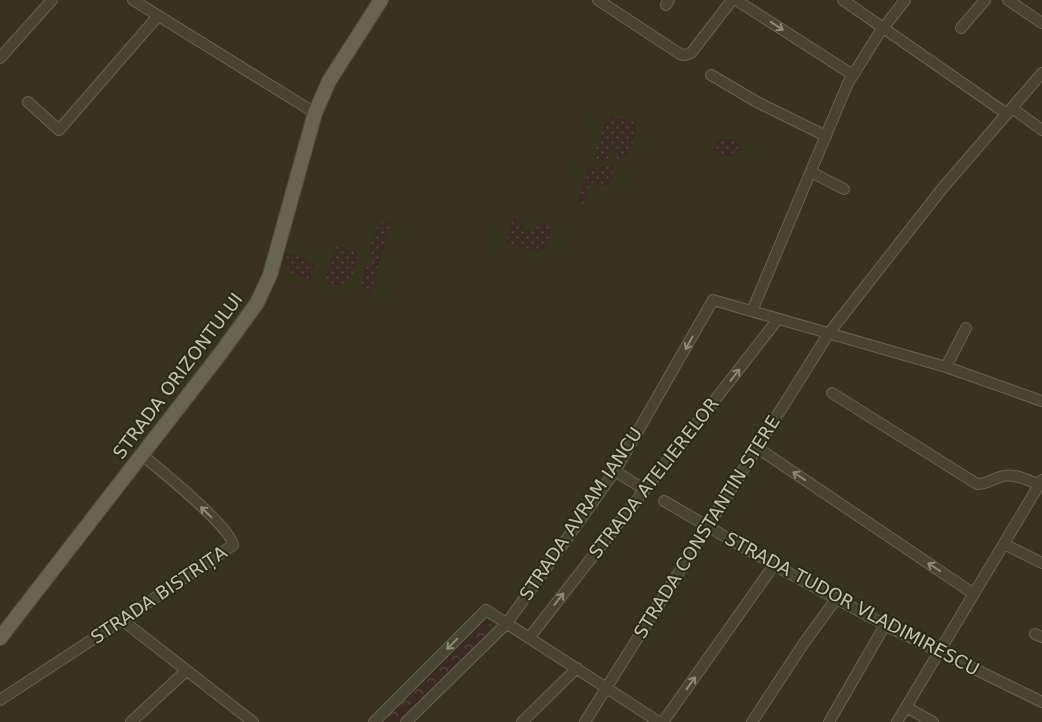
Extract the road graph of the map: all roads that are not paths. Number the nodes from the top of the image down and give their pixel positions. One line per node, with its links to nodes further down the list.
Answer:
1 (52, 0): 15 (street)
2 (133, 0): 11 (street)
3 (381, 0): 21 (main road, STRADA ORIZONTULUI)
4 (598, 0): 5 (street)
5 (732, 0)
6 (736, 0): 17 (street, one-way to 17)
7 (843, 0): 13 (street)
8 (905, 0): 13 (street)
9 (985, 0): 14 (street)
10 (1008, 0): 12 (street)
11 (158, 16): 19 (street); 21 (street)
12 (1042, 23)
13 (884, 28): 17 (street); 20 (street)
14 (961, 28)
15 (0, 58)
16 (1042, 74): 20 (street, STRADA CONSTANTIN STERE)
17 (853, 75): 23 (street)
18 (710, 76): 23 (street)
19 (28, 102)
20 (1009, 111): 22 (street); 29 (street, STRADA CONSTANTIN STERE)
21 (315, 113): 34 (main road, STRADA ORIZONTULUI)
22 (1042, 130)
23 (826, 136): 24 (street)
24 (811, 172): 25 (street); 26 (street)
25 (844, 190)
26 (752, 311): 27 (street); 35 (street, STRADA AVRAM IANCU, one-way to 35)
27 (778, 319): 29 (street); 37 (street, STRADA ATELIERELOR, one-way to 27)
28 (966, 328): 30 (street)
29 (829, 332): 30 (street); 33 (street, STRADA CONSTANTIN STERE)
30 (946, 367): 32 (street)
31 (832, 393): 36 (street)
32 (1042, 401)
33 (756, 447): 39 (street, STRADA CONSTANTIN STERE); 43 (street, one-way to 33)
34 (142, 455): 45 (street, STRADA BISTRIȚA, one-way to 34); 48 (main road, STRADA ORIZONTULUI)
35 (615, 471): 37 (street); 46 (street, STRADA AVRAM IANCU)
36 (1041, 483): 40 (street)
37 (645, 490): 49 (street, STRADA ATELIERELOR, one-way to 37)
38 (664, 501): 39 (street, STRADA TUDOR VLADIMIRESCU)
39 (708, 528): 42 (street, STRADA TUDOR VLADIMIRESCU); 53 (street, STRADA CONSTANTIN STERE)
40 (1004, 544): 41 (street); 43 (street)
41 (1042, 563)
42 (774, 565): 44 (street, STRADA TUDOR VLADIMIRESCU); 63 (street, one-way to 42)
43 (974, 594): 50 (street)
44 (836, 599): 47 (street, STRADA TUDOR VLADIMIRESCU); 64 (street)
45 (122, 620): 52 (street); 54 (street, STRADA BISTRIȚA)
46 (507, 623): 49 (street); 59 (street, one-way to 59); 60 (street, STRADA AVRAM IANCU)
47 (885, 625): 50 (street, STRADA TUDOR VLADIMIRESCU); 65 (street)
48 (0, 638)
49 (529, 638): 51 (street)
50 (939, 652): 55 (street, STRADA TUDOR VLADIMIRESCU); 56 (street)
51 (577, 668): 53 (street); 61 (street)
52 (186, 671): 57 (street); 58 (street)
53 (607, 687): 62 (street, STRADA CONSTANTIN STERE); 63 (street)
54 (0, 700)
55 (1042, 702)
56 (906, 707): 66 (street); 67 (street)
57 (131, 722)
58 (253, 722)
59 (374, 722)
60 (406, 722)
61 (522, 722)
62 (585, 722)
63 (661, 722)
64 (752, 722)
65 (829, 722)
66 (897, 722)
67 (933, 722)

